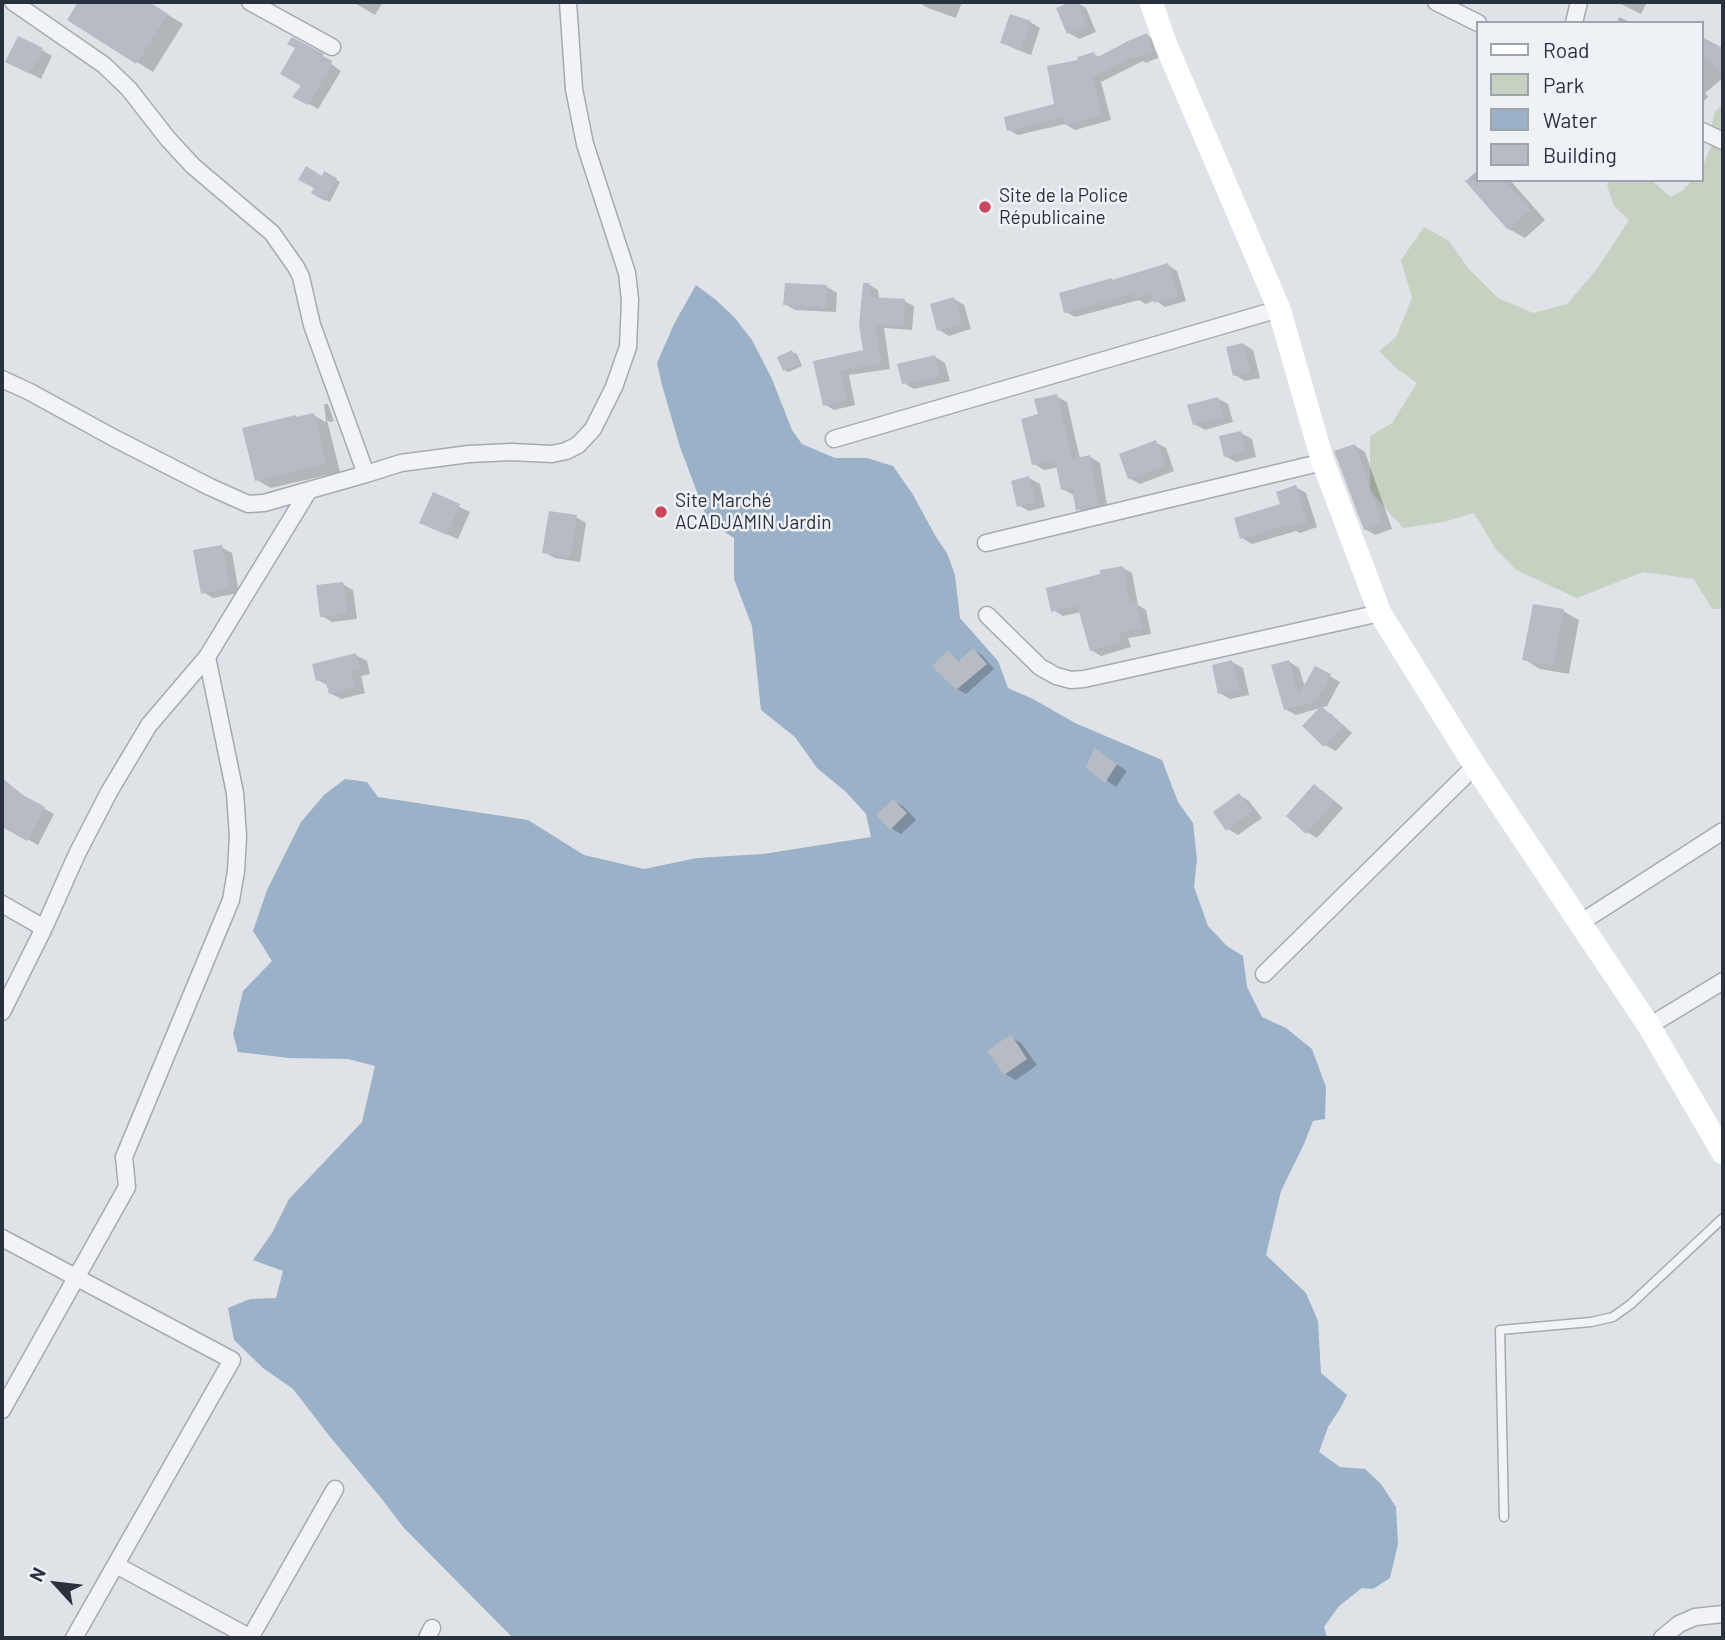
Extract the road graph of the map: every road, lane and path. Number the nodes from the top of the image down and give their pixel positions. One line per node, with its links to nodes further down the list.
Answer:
1 (14, 2): 16 (street)
2 (250, 2): 9 (street)
3 (568, 2): 16 (street)
4 (1151, 2): 12 (street)
5 (1436, 2): 8 (street)
6 (1579, 2): 7 (street)
7 (1574, 21)
8 (1476, 22)
9 (332, 47)
10 (1704, 132): 11 (street)
11 (1723, 141)
12 (1279, 309): 14 (street); 15 (street)
13 (2, 379): 17 (street)
14 (834, 439)
15 (1323, 462): 18 (street); 19 (street)
16 (366, 474): 17 (street)
17 (309, 490): 21 (street)
18 (986, 543)
19 (1380, 613): 20 (street); 22 (street)
20 (987, 615)
21 (206, 657): 26 (street); 34 (street)
22 (1475, 766): 25 (street); 27 (street)
23 (1723, 831): 25 (street)
24 (2, 904): 26 (street)
25 (1580, 923): 30 (street)
26 (44, 928): 29 (street)
27 (1264, 974)
28 (1723, 981): 30 (street)
29 (2, 1012)
30 (1649, 1026): 31 (street)
31 (1721, 1143)
32 (1723, 1218): 37 (lane)
33 (2, 1238): 34 (street)
34 (76, 1278): 35 (street); 38 (street)
35 (2, 1410)
36 (335, 1489): 41 (street)
37 (1504, 1517)
38 (116, 1565): 40 (street); 41 (street)
39 (1723, 1614): 42 (street)
40 (74, 1638)
41 (250, 1638)
42 (1662, 1638)

